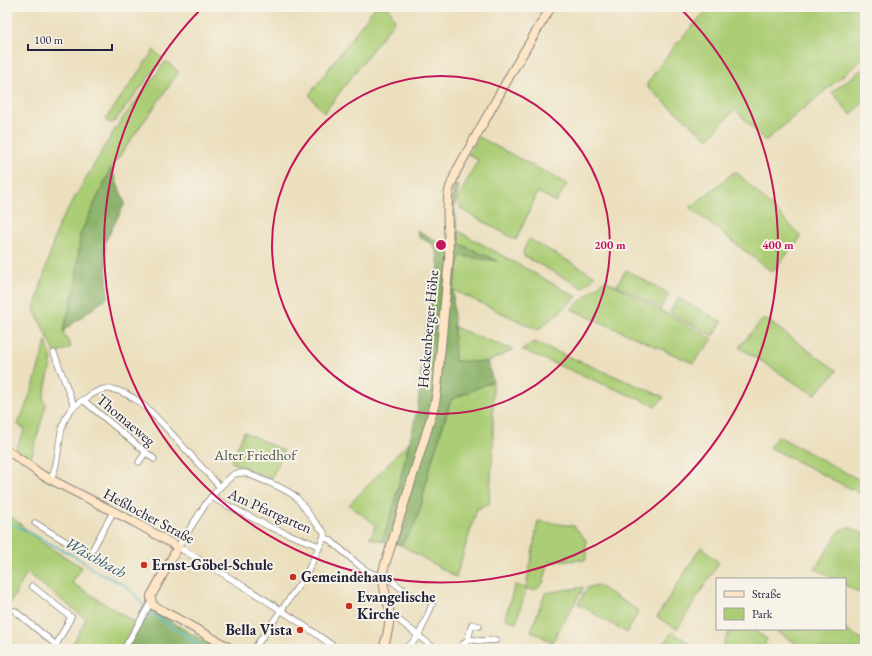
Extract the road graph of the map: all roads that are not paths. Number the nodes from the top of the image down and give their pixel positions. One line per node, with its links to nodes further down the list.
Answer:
1 (551, 7): 19 (street, Hockenberger Höhe)
2 (54, 353): 4 (street)
3 (83, 400): 4 (street); 6 (street, Thomaeweg); 10 (street)
4 (74, 406): 9 (street)
5 (7, 450): 9 (street, Heßlocher Straße)
6 (146, 452): 7 (street, Thomaeweg); 8 (street)
7 (154, 459)
8 (139, 462)
9 (50, 479): 12 (street, Heßlocher Straße)
10 (220, 487): 11 (street); 14 (street)
11 (212, 497): 15 (street, Am Pfarrgarten); 16 (street)
12 (113, 512): 16 (street, Heßlocher Straße); 17 (street)
13 (35, 523): 17 (street)
14 (324, 537): 15 (street); 19 (street)
15 (319, 546): 22 (street)
16 (178, 547): 21 (street); 22 (street, Heßlocher Straße)
17 (89, 556): 18 (street)
18 (118, 573)
19 (382, 576): 24 (street); 26 (street)
20 (32, 586): 30 (street)
21 (150, 603): 32 (street); 33 (street)
22 (281, 610): 34 (street); 35 (street, Heßlocher Straße)
23 (15, 611): 30 (street)
24 (390, 613): 26 (street); 36 (street)
25 (479, 626): 27 (street)
26 (418, 636): 37 (street); 38 (street)
27 (468, 639): 28 (street); 39 (street)
28 (496, 640)
29 (7, 646): 31 (street)
30 (55, 647)
31 (11, 649)
32 (124, 649)
33 (232, 649)
34 (254, 649)
35 (337, 649)
36 (383, 649)
37 (405, 649)
38 (435, 649)
39 (459, 649)

